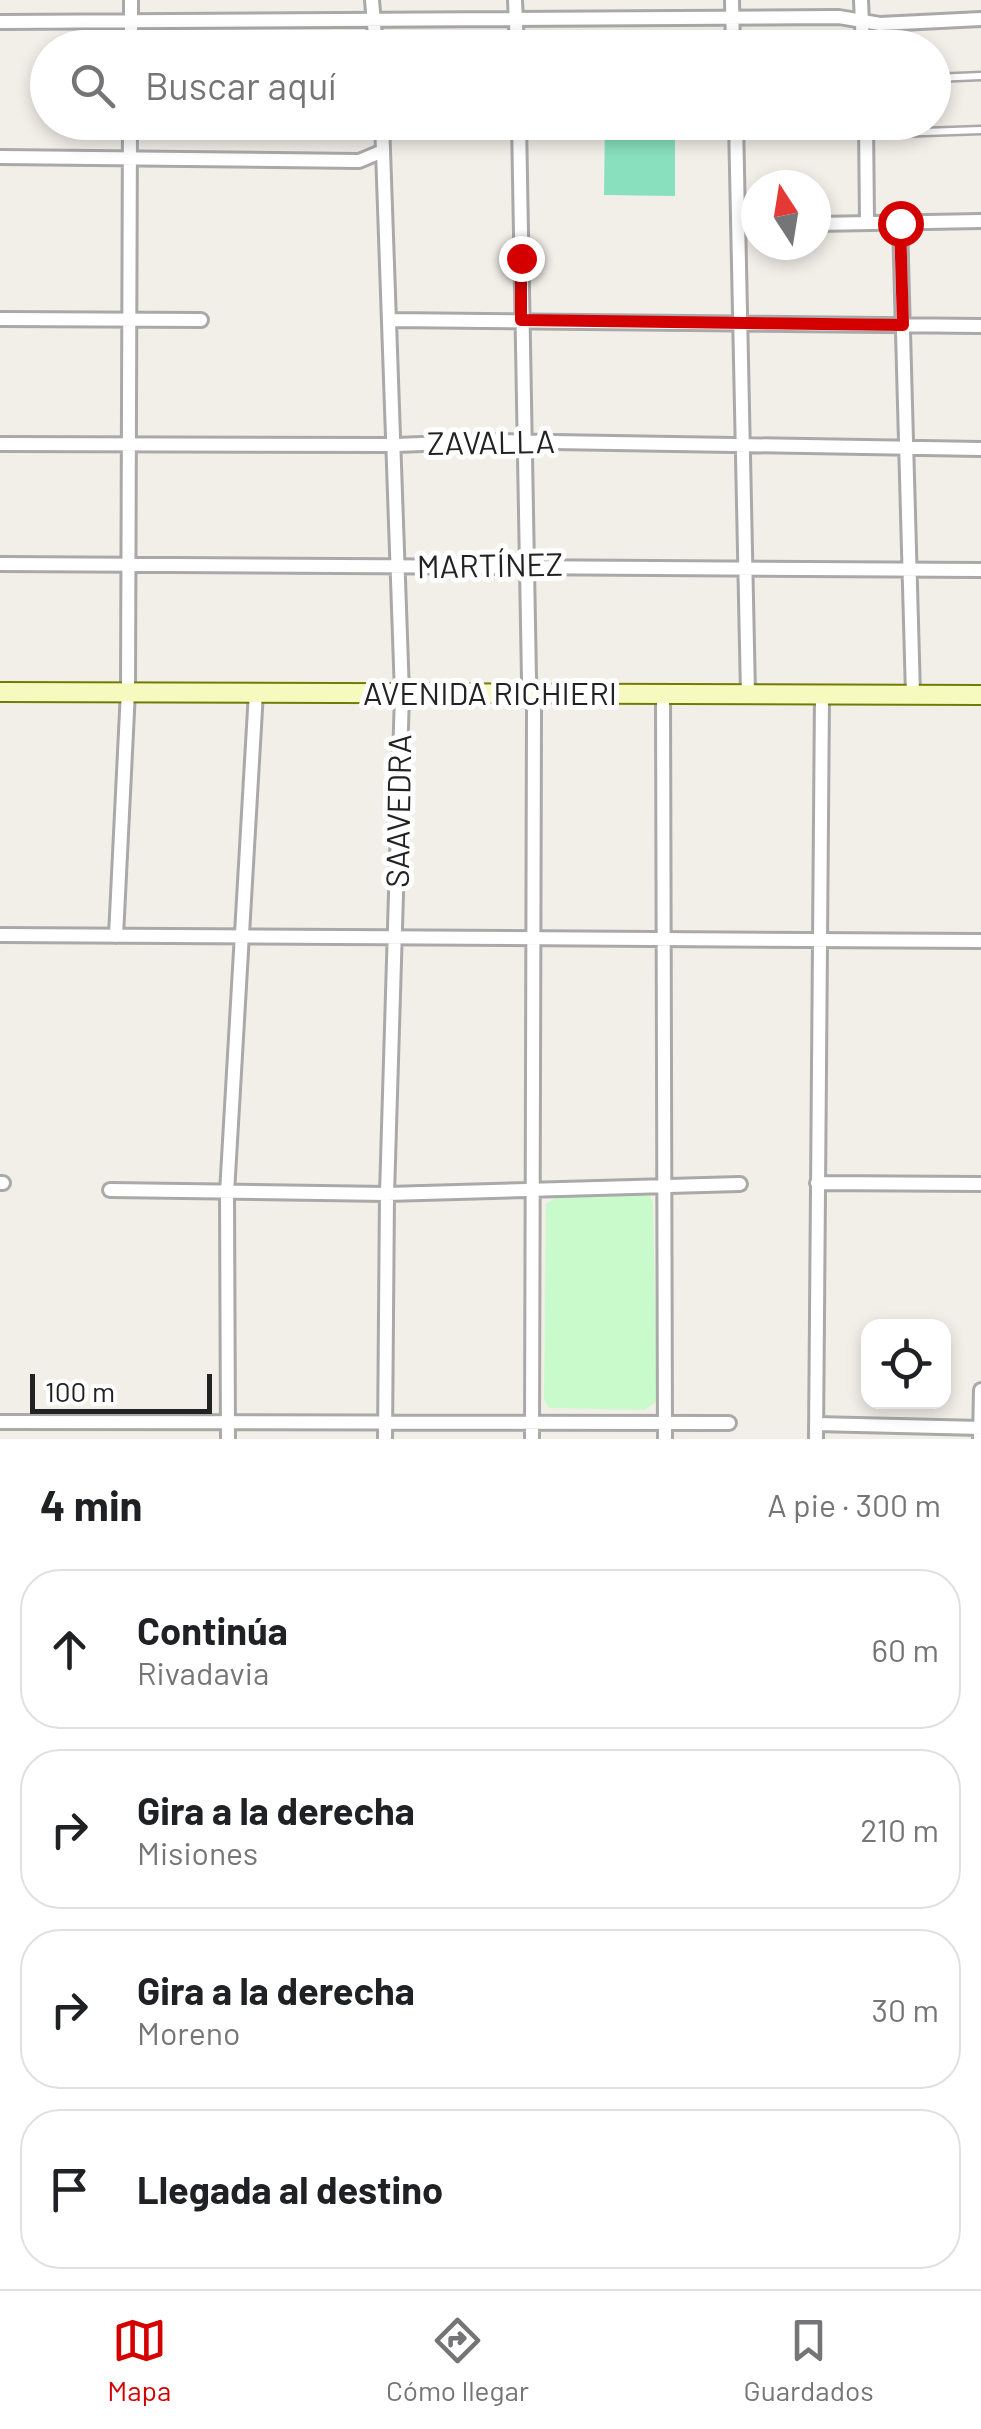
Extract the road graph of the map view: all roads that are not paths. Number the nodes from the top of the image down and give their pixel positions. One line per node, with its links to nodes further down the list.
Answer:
1 (132, 0): 12 (street)
2 (372, 0): 8 (street)
3 (515, 0): 9 (street)
4 (732, 0): 6 (street)
5 (861, 0): 10 (street)
6 (732, 18): 9 (street); 10 (street); 16 (street)
7 (981, 19): 10 (street)
8 (373, 20): 9 (street); 12 (street); 14 (street)
9 (516, 20): 15 (street)
10 (862, 21): 17 (street)
11 (0, 22): 12 (street)
12 (132, 22): 13 (street)
13 (132, 30)
14 (374, 30)
15 (516, 30)
16 (732, 30)
17 (862, 30)
18 (981, 76): 19 (lane)
19 (951, 77)
20 (951, 129): 21 (lane)
21 (981, 130)
22 (130, 140): 29 (street)
23 (383, 140): 27 (street, SAAVEDRA)
24 (518, 140): 39 (street)
25 (737, 140): 30 (street)
26 (866, 140): 32 (street)
27 (383, 151): 29 (street); 38 (street, SAAVEDRA)
28 (0, 158): 29 (street)
29 (130, 158): 36 (street)
30 (739, 222): 41 (street)
31 (981, 222): 33 (street)
32 (867, 223): 33 (street); 34 (street)
33 (900, 223): 40 (street)
34 (831, 224)
35 (0, 319): 36 (street)
36 (131, 320): 37 (street); 46 (street)
37 (201, 320)
38 (390, 320): 39 (street); 47 (street, SAAVEDRA)
39 (521, 320): 41 (street); 43 (street)
40 (903, 325): 41 (street); 42 (street); 48 (street)
41 (740, 326): 45 (street)
42 (981, 326)
43 (524, 442): 45 (street, ZAVALLA); 47 (street, ZAVALLA); 51 (street)
44 (0, 444): 46 (street, ZAVALLA)
45 (743, 444): 48 (street, ZAVALLA); 54 (street)
46 (130, 445): 47 (street, ZAVALLA); 52 (street)
47 (396, 445): 53 (street, SAAVEDRA)
48 (908, 448): 49 (street, ZAVALLA); 55 (street)
49 (981, 449)
50 (0, 564): 52 (street, MARTÍNEZ)
51 (526, 564): 53 (street, MARTÍNEZ); 54 (street, MARTÍNEZ); 66 (street)
52 (130, 565): 53 (street, MARTÍNEZ); 57 (street)
53 (398, 567): 60 (street, SAAVEDRA)
54 (747, 567): 55 (street, MARTÍNEZ); 61 (street)
55 (912, 569): 56 (street, MARTÍNEZ); 64 (street)
56 (981, 570)
57 (128, 691): 58 (street, AVENIDA RICHIERI); 59 (street, AVENIDA RICHIERI); 69 (street)
58 (0, 692): 67 (street)
59 (256, 692): 60 (street, AVENIDA RICHIERI); 70 (street)
60 (402, 694): 66 (street, AVENIDA RICHIERI); 71 (street, SAAVEDRA)
61 (748, 694): 62 (street, AVENIDA RICHIERI); 63 (street, AVENIDA RICHIERI)
62 (663, 695): 66 (street, AVENIDA RICHIERI); 74 (street)
63 (822, 695): 64 (street, AVENIDA RICHIERI); 73 (street)
64 (913, 695): 65 (street, AVENIDA RICHIERI)
65 (981, 695)
66 (532, 696): 72 (street)
67 (0, 707)
68 (0, 935): 69 (street)
69 (116, 936): 70 (street)
70 (241, 936): 71 (street); 82 (street)
71 (396, 939): 72 (street); 83 (street, SAAVEDRA)
72 (532, 940): 74 (street); 81 (street)
73 (820, 940): 74 (street); 75 (street); 76 (street)
74 (666, 941): 79 (street)
75 (981, 941)
76 (817, 1183): 78 (street); 91 (street)
77 (740, 1184): 79 (street)
78 (981, 1184)
79 (666, 1187): 81 (street); 89 (street)
80 (110, 1190): 82 (street)
81 (532, 1191): 83 (street); 88 (street)
82 (228, 1193): 83 (street); 85 (street)
83 (387, 1194): 86 (street, SAAVEDRA)
84 (981, 1390): 92 (street)
85 (228, 1420): 86 (street); 87 (street); 93 (street)
86 (386, 1421): 88 (street); 94 (street, SAAVEDRA)
87 (0, 1422)
88 (532, 1423): 89 (street); 95 (street)
89 (665, 1423): 90 (street); 96 (street)
90 (729, 1423)
91 (816, 1424): 92 (street); 97 (street)
92 (981, 1428): 98 (street)
93 (228, 1439)
94 (385, 1439)
95 (532, 1439)
96 (665, 1439)
97 (816, 1439)
98 (980, 1439)

